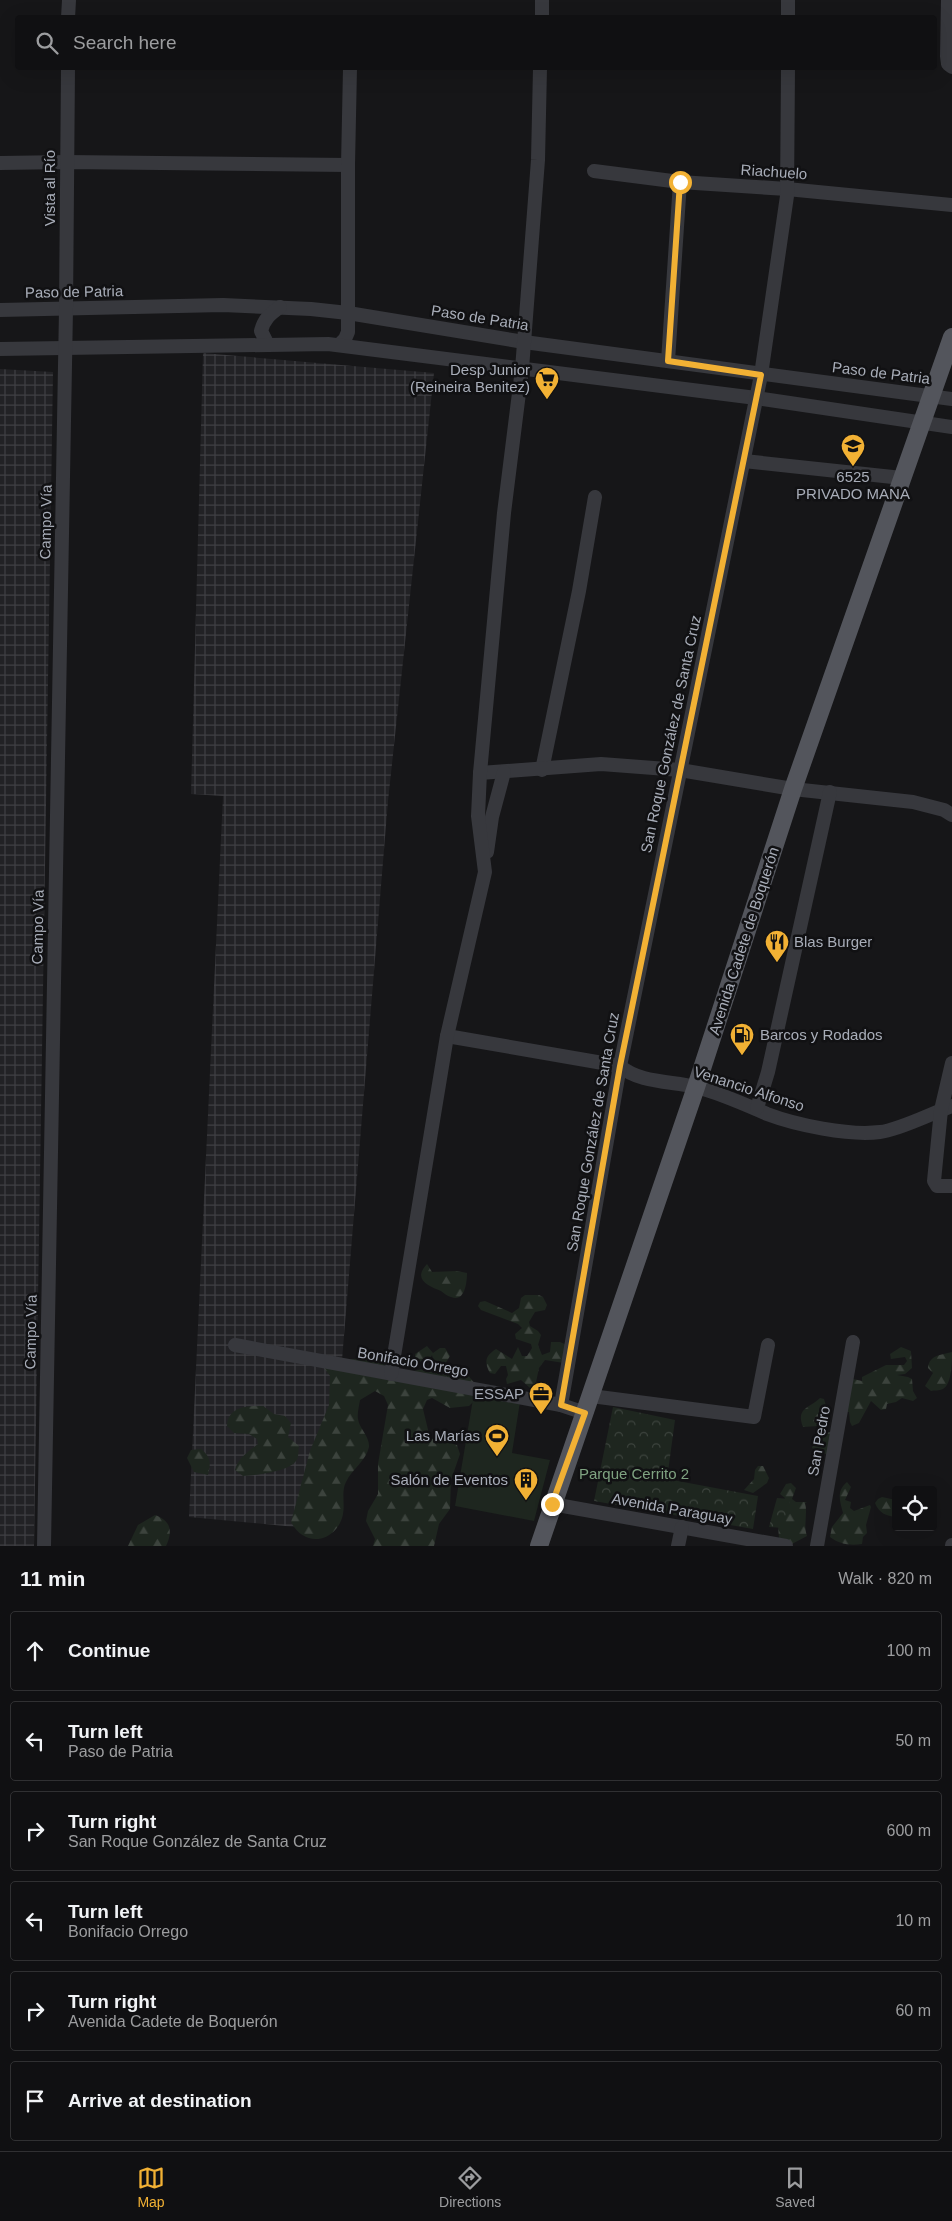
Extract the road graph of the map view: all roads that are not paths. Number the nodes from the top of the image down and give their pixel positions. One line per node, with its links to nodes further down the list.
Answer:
1 (68, 0): 5 (street)
2 (542, 0): 6 (street)
3 (788, 0): 7 (street)
4 (948, 0): 8 (street)
5 (68, 15)
6 (542, 15)
7 (788, 15)
8 (952, 67)
9 (68, 70): 13 (street, Vista al Río)
10 (350, 70): 15 (street)
11 (540, 70): 25 (street)
12 (788, 70): 18 (street, San Roque González de Santa Cruz)
13 (66, 162): 14 (street); 15 (street); 21 (street, Vista al Río)
14 (0, 163)
15 (348, 165): 23 (street)
16 (594, 171): 17 (street, Riachuelo)
17 (680, 182): 18 (street, Riachuelo); 30 (street)
18 (787, 189): 19 (street, Riachuelo); 32 (street, San Roque González de Santa Cruz)
19 (952, 205)
20 (280, 307): 21 (street, Paso de Patria); 23 (street, Paso de Patria); 26 (street)
21 (66, 309): 22 (street, Paso de Patria); 28 (street, Campo Vía)
22 (0, 310)
23 (348, 313): 25 (street, Paso de Patria); 27 (street)
24 (952, 338): 33 (main road, Avenida Cadete de Boquerón)
25 (524, 342): 30 (street, Paso de Patria); 31 (street)
26 (267, 343): 27 (street); 28 (street)
27 (339, 345): 31 (street)
28 (65, 348): 29 (street); 65 (street, Campo Vía)
29 (0, 350)
30 (668, 361): 32 (street, Paso de Patria)
31 (522, 369): 34 (street); 44 (street)
32 (761, 375): 33 (street, Paso de Patria); 34 (street, San Roque González de Santa Cruz)
33 (930, 396): 35 (street, Paso de Patria); 36 (main road, Avenida Cadete de Boquerón)
34 (756, 398): 36 (street); 38 (street, San Roque González de Santa Cruz)
35 (952, 399)
36 (922, 422): 37 (street); 39 (main road, Avenida Cadete de Boquerón)
37 (952, 426)
38 (744, 461): 39 (street); 42 (street, San Roque González de Santa Cruz)
39 (902, 478): 45 (main road, Avenida Cadete de Boquerón)
40 (596, 497): 41 (street)
41 (542, 770): 42 (street); 43 (street)
42 (680, 770): 45 (street); 51 (street, San Roque González de Santa Cruz)
43 (504, 772): 44 (street); 48 (street)
44 (480, 773): 48 (street)
45 (793, 789): 46 (street); 52 (main road, Avenida Cadete de Boquerón)
46 (830, 792): 47 (street); 53 (street)
47 (952, 815)
48 (484, 868): 49 (street)
49 (447, 1036): 51 (street, Venancio Alfonso); 59 (street)
50 (952, 1063): 54 (street)
51 (620, 1066): 52 (street, Venancio Alfonso); 61 (street, San Roque González de Santa Cruz)
52 (696, 1087): 53 (street, Venancio Alfonso); 60 (main road, Avenida Cadete de Boquerón)
53 (757, 1108): 54 (street, Venancio Alfonso)
54 (947, 1108): 55 (street)
55 (952, 1186)
56 (853, 1342): 69 (street, San Pedro)
57 (235, 1345): 59 (street, Bonifacio Orrego)
58 (768, 1345): 60 (street)
59 (390, 1374): 61 (street, Bonifacio Orrego)
60 (591, 1396): 62 (main road, Avenida Cadete de Boquerón)
61 (561, 1405): 62 (street, Bonifacio Orrego)
62 (585, 1413): 63 (main road, Avenida Cadete de Boquerón)
63 (552, 1504): 64 (street, Avenida Paraguay); 66 (main road, Avenida Cadete de Boquerón)
64 (682, 1526): 67 (street); 68 (street, Avenida Paraguay)
65 (44, 1546)
66 (539, 1546)
67 (678, 1546)
68 (786, 1546)
69 (817, 1546)

